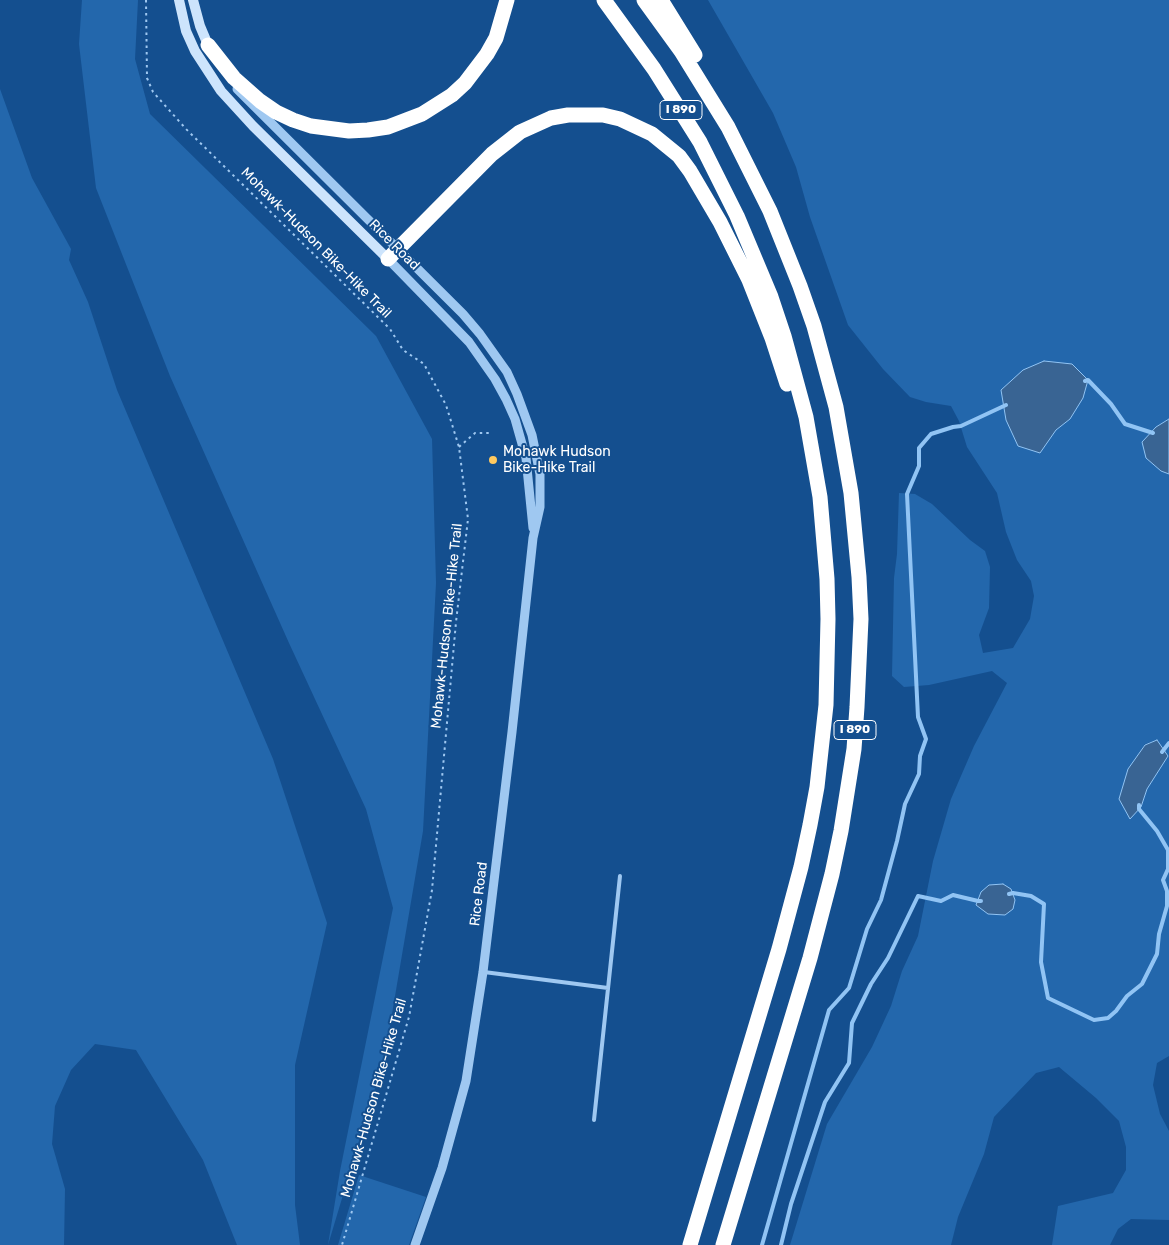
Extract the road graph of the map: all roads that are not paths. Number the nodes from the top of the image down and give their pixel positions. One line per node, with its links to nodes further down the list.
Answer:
1 (179, 0): 9 (main road, Rice Road)
2 (193, 0): 7 (main road, Rice Road)
3 (507, 0): 7 (highway)
4 (604, 0): 10 (highway, I 890)
5 (644, 0): 8 (highway, I 890)
6 (661, 0): 8 (highway)
7 (208, 45): 9 (street, Rice Road)
8 (758, 184): 18 (highway, I 890)
9 (393, 254): 10 (highway); 11 (street, Rice Road); 11 (street, Rice Road)
10 (820, 498): 17 (highway, I 890)
11 (533, 538): 13 (street, Rice Road)
12 (620, 876): 14 (lane)
13 (483, 972): 14 (lane); 16 (street, Rice Road)
14 (608, 988): 15 (lane)
15 (594, 1120)
16 (415, 1245)
17 (690, 1245)
18 (723, 1245)

